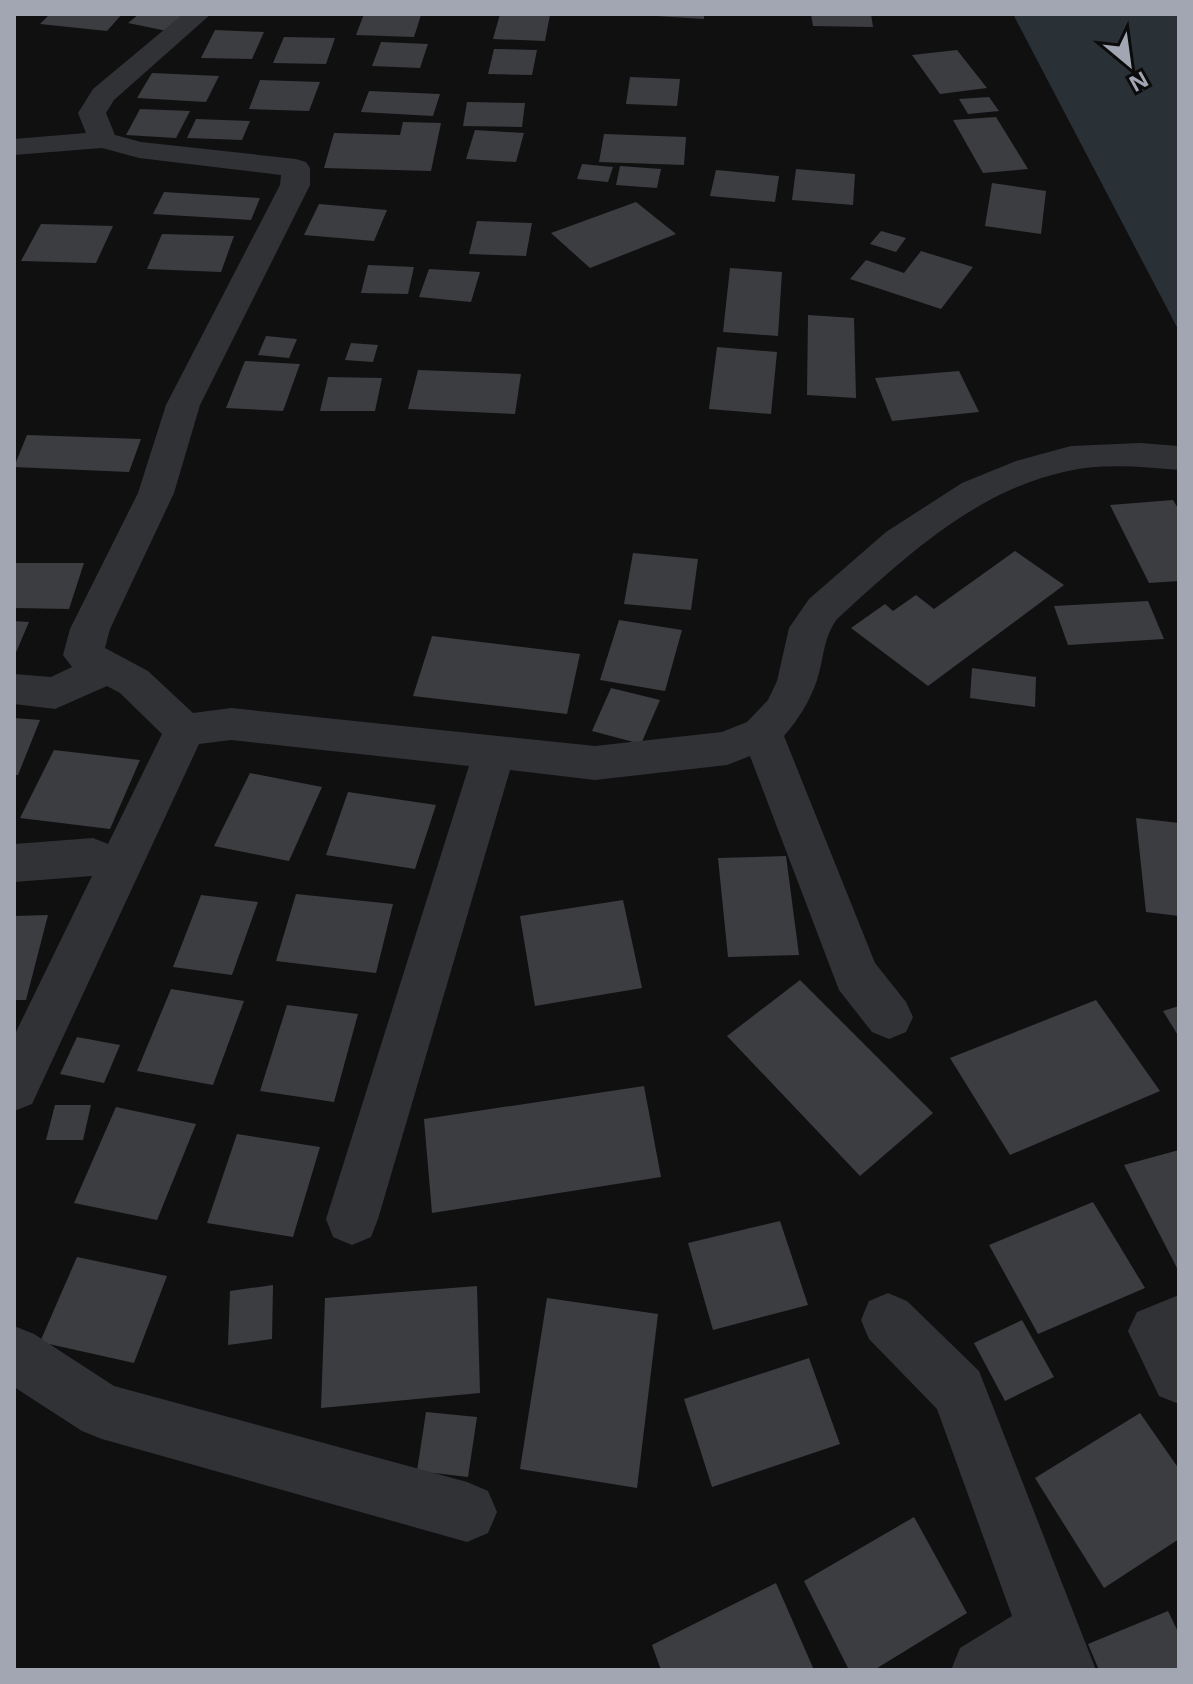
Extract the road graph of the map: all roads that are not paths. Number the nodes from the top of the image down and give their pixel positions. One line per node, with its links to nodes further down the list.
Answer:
1 (198, 14): 2 (street)
2 (103, 140): 3 (street); 5 (street)
3 (14, 147)
4 (1179, 458): 8 (street)
5 (107, 668): 6 (street); 7 (street)
6 (14, 689)
7 (185, 730): 9 (street); 11 (street)
8 (762, 733): 9 (street); 12 (street)
9 (494, 753): 14 (street)
10 (14, 863): 11 (street)
11 (117, 867): 13 (street)
12 (889, 1017)
13 (14, 1088)
14 (352, 1219)
15 (888, 1320): 20 (street)
16 (1179, 1322): 18 (street)
17 (14, 1354): 19 (street)
18 (1179, 1376)
19 (467, 1512)
20 (1056, 1650): 21 (street)
21 (982, 1670)

